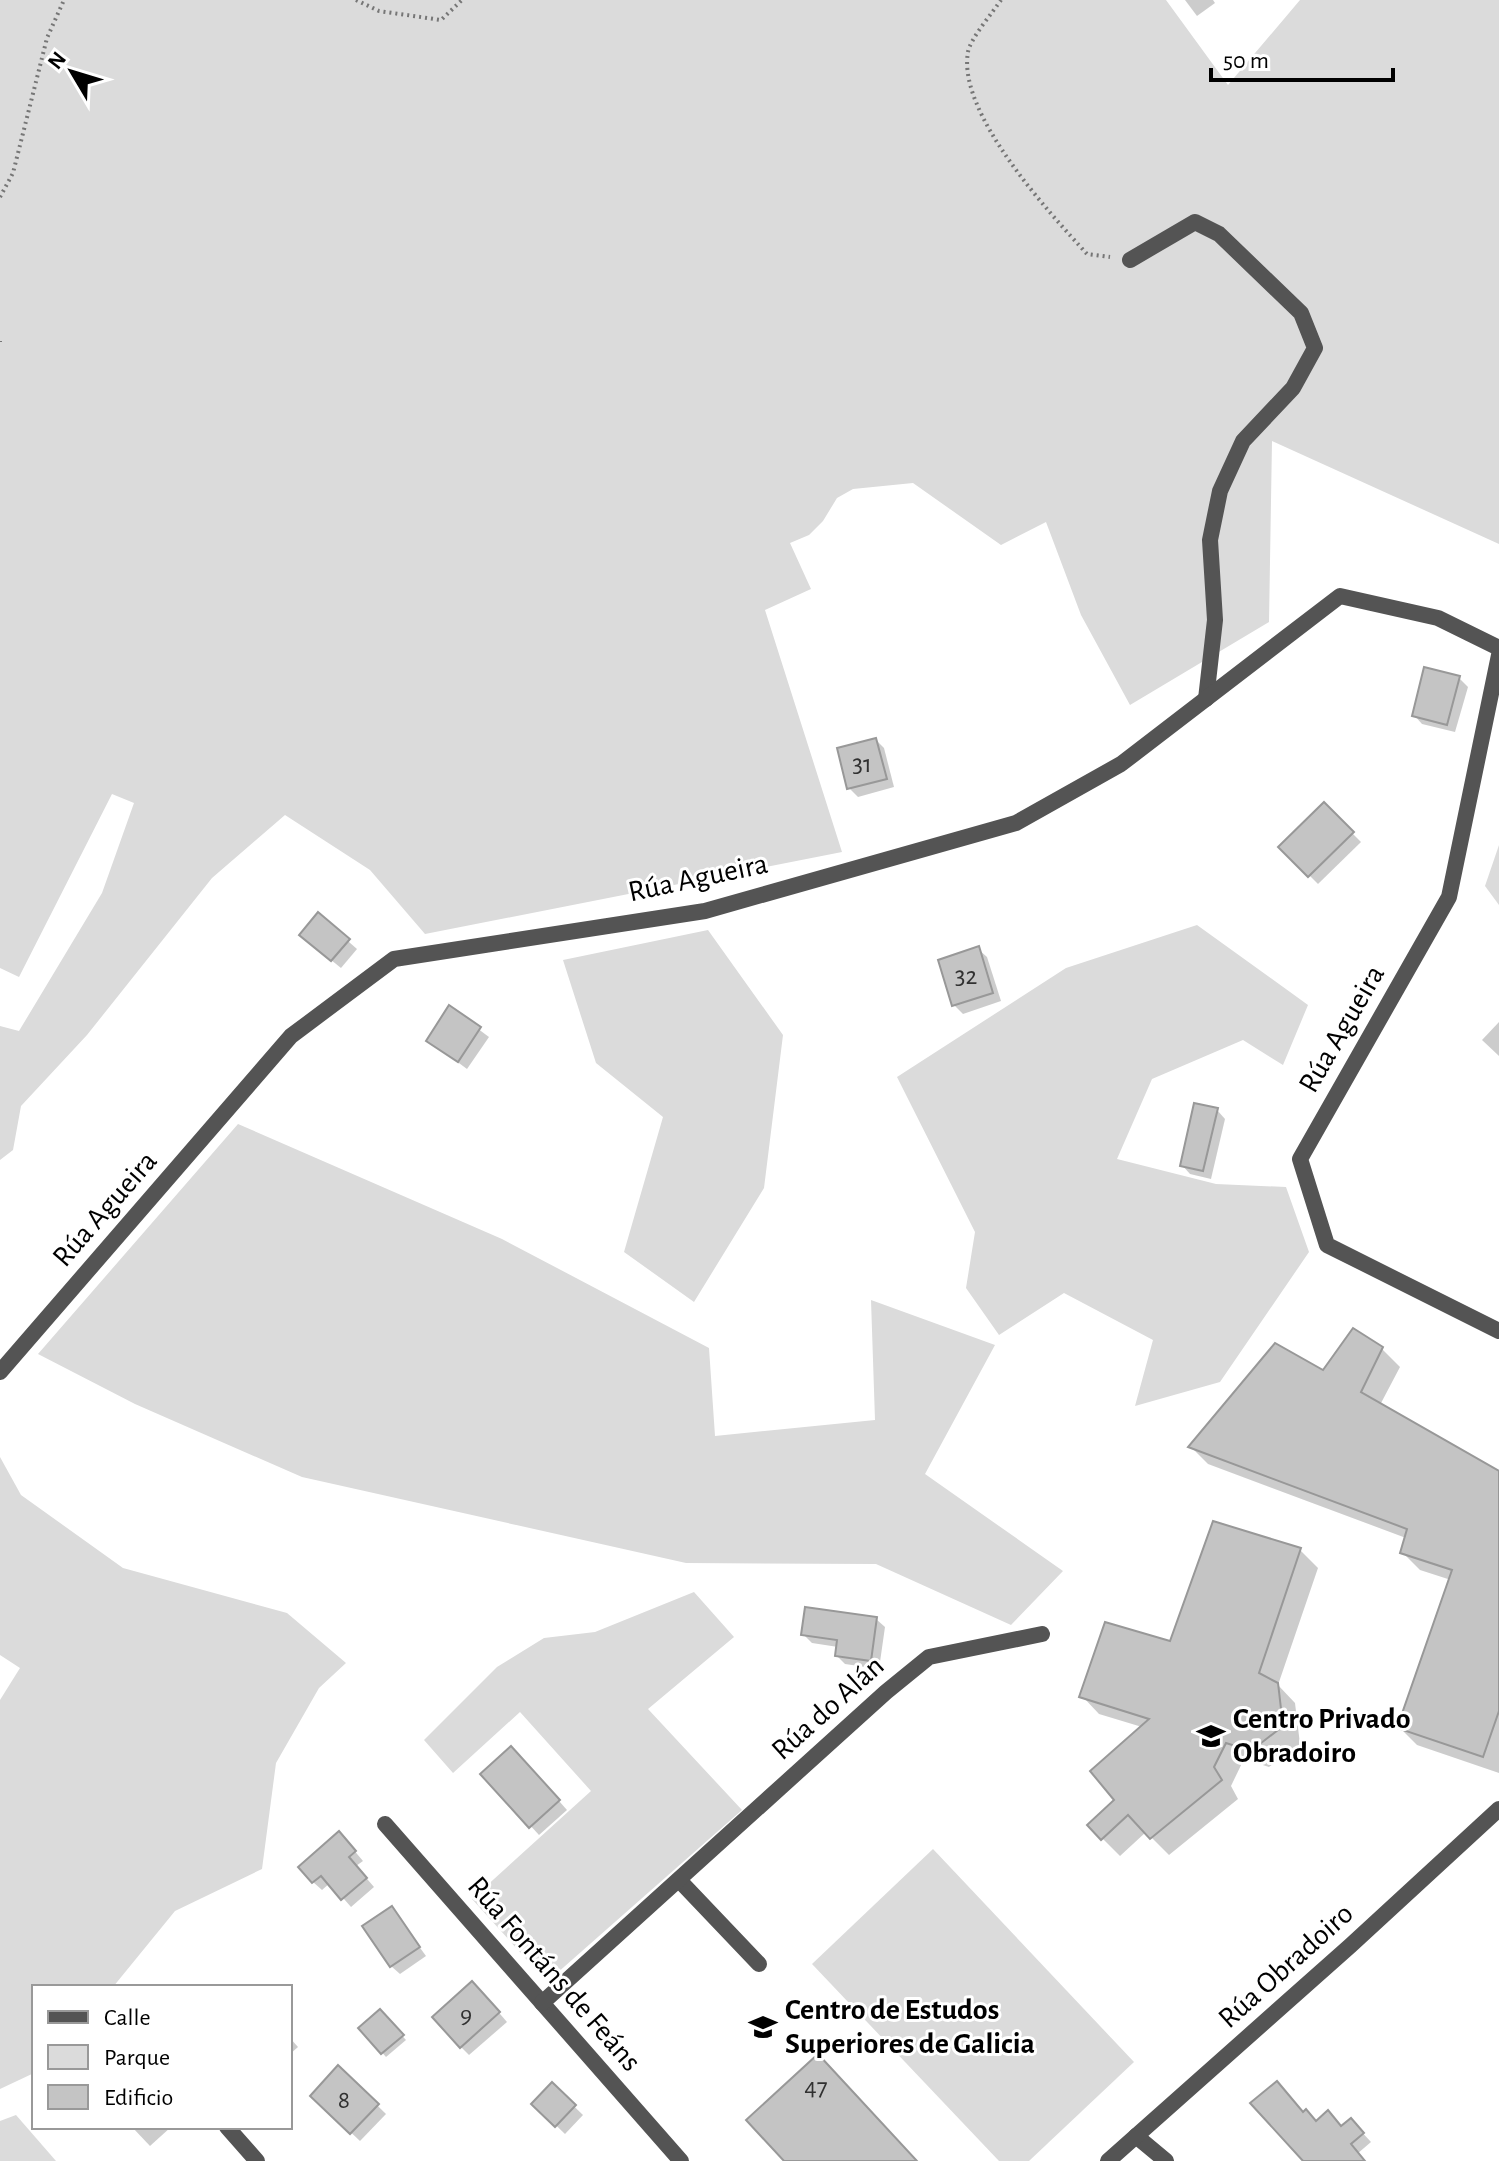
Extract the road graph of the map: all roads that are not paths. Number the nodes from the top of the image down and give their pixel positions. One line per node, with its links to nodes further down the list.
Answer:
1 (1130, 260): 4 (street)
2 (1499, 648): 4 (street, Rúa Agueira)
3 (1499, 655): 5 (street, Rúa Agueira)
4 (1206, 699): 6 (street, Rúa Agueira)
5 (1499, 1331)
6 (0, 1372)
7 (1042, 1634): 10 (street, Rúa do Alán)
8 (1499, 1809): 14 (street, Rúa Obradoiro)
9 (385, 1824): 12 (street, Rúa Fontáns de Feáns)
10 (679, 1880): 11 (street); 12 (street, Rúa do Alán)
11 (759, 1964)
12 (542, 2003): 16 (street, Rúa Fontáns de Feáns)
13 (229, 2129): 15 (street)
14 (1136, 2136): 17 (street, Rúa Obradoiro); 18 (street)
15 (257, 2161)
16 (681, 2161)
17 (1108, 2161)
18 (1166, 2161)

